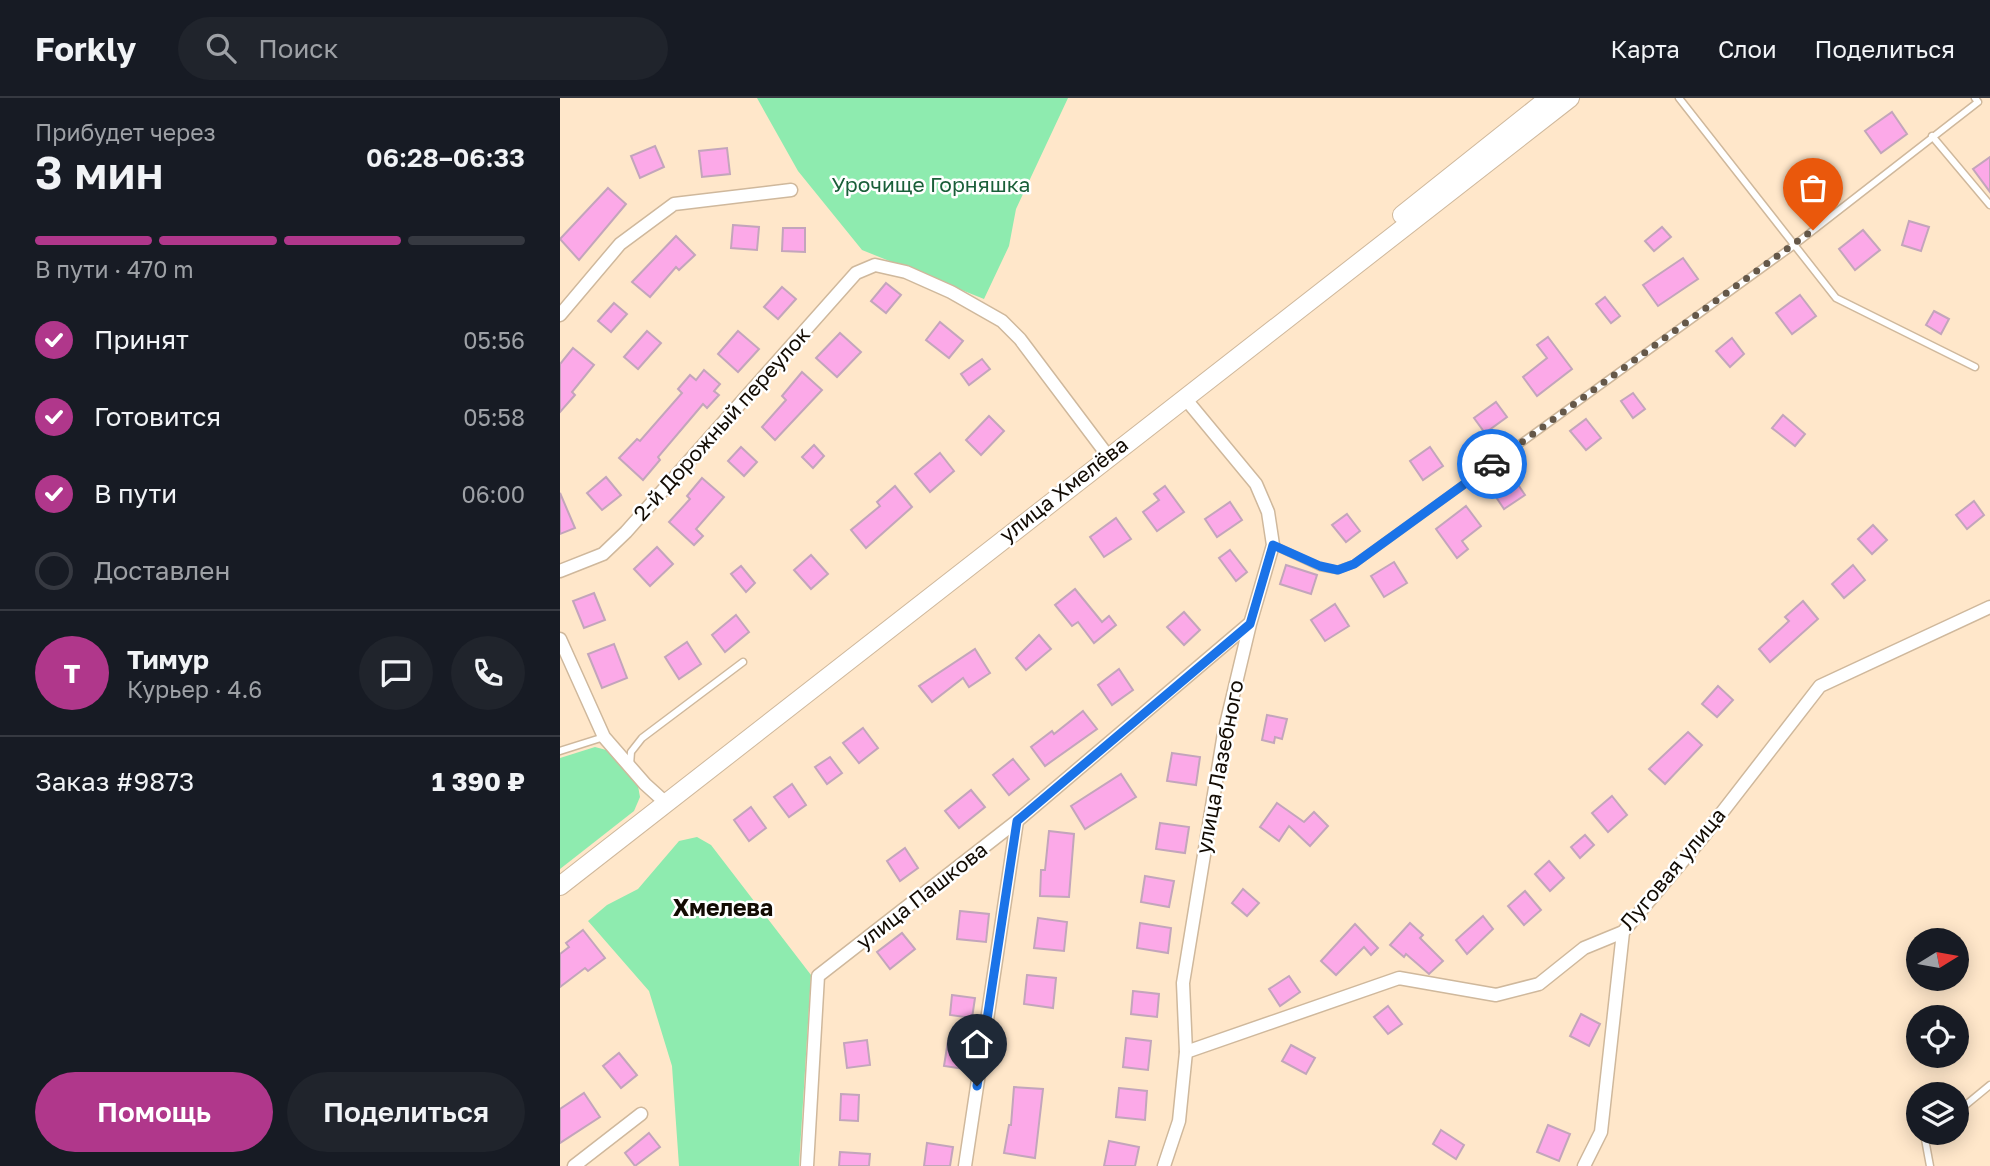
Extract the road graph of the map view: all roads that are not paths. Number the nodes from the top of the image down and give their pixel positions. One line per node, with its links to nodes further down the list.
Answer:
1 (1549, 98): 11 (main road)
2 (1570, 98): 11 (main road, улица Хмелёва)
3 (1679, 98): 8 (lane)
4 (1975, 98): 5 (lane)
5 (1932, 136): 7 (lane); 8 (lane)
6 (791, 190): 9 (street)
7 (1990, 205)
8 (1793, 246): 10 (lane); 13 (lane)
9 (560, 315)
10 (1975, 367)
11 (1184, 397): 12 (main road, улица Хмелёва); 13 (street, улица Лазебного)
12 (1108, 456): 14 (street, 2-й Дорожный переулок); 22 (main road, улица Хмелёва)
13 (1273, 545): 16 (street, улица Лазебного)
14 (560, 571)
15 (1990, 607): 25 (street, Луговая улица)
16 (1250, 624): 23 (street, улица Пашкова); 26 (street, улица Лазебного)
17 (560, 639): 19 (street)
18 (743, 662): 21 (lane)
19 (604, 737): 20 (lane); 21 (street)
20 (560, 751)
21 (630, 767): 22 (street)
22 (666, 803): 24 (main road, улица Хмелёва)
23 (1017, 821): 32 (street, улица Пашкова); 33 (street)
24 (560, 886)
25 (1623, 932): 26 (street, Луговая улица); 35 (street)
26 (1186, 1052): 34 (street, улица Лазебного)
27 (1990, 1085): 28 (lane)
28 (1969, 1102)
29 (641, 1114): 31 (street)
30 (1926, 1145): 36 (lane)
31 (574, 1166)
32 (807, 1166)
33 (965, 1166)
34 (1164, 1166)
35 (1584, 1166)
36 (1930, 1166)

